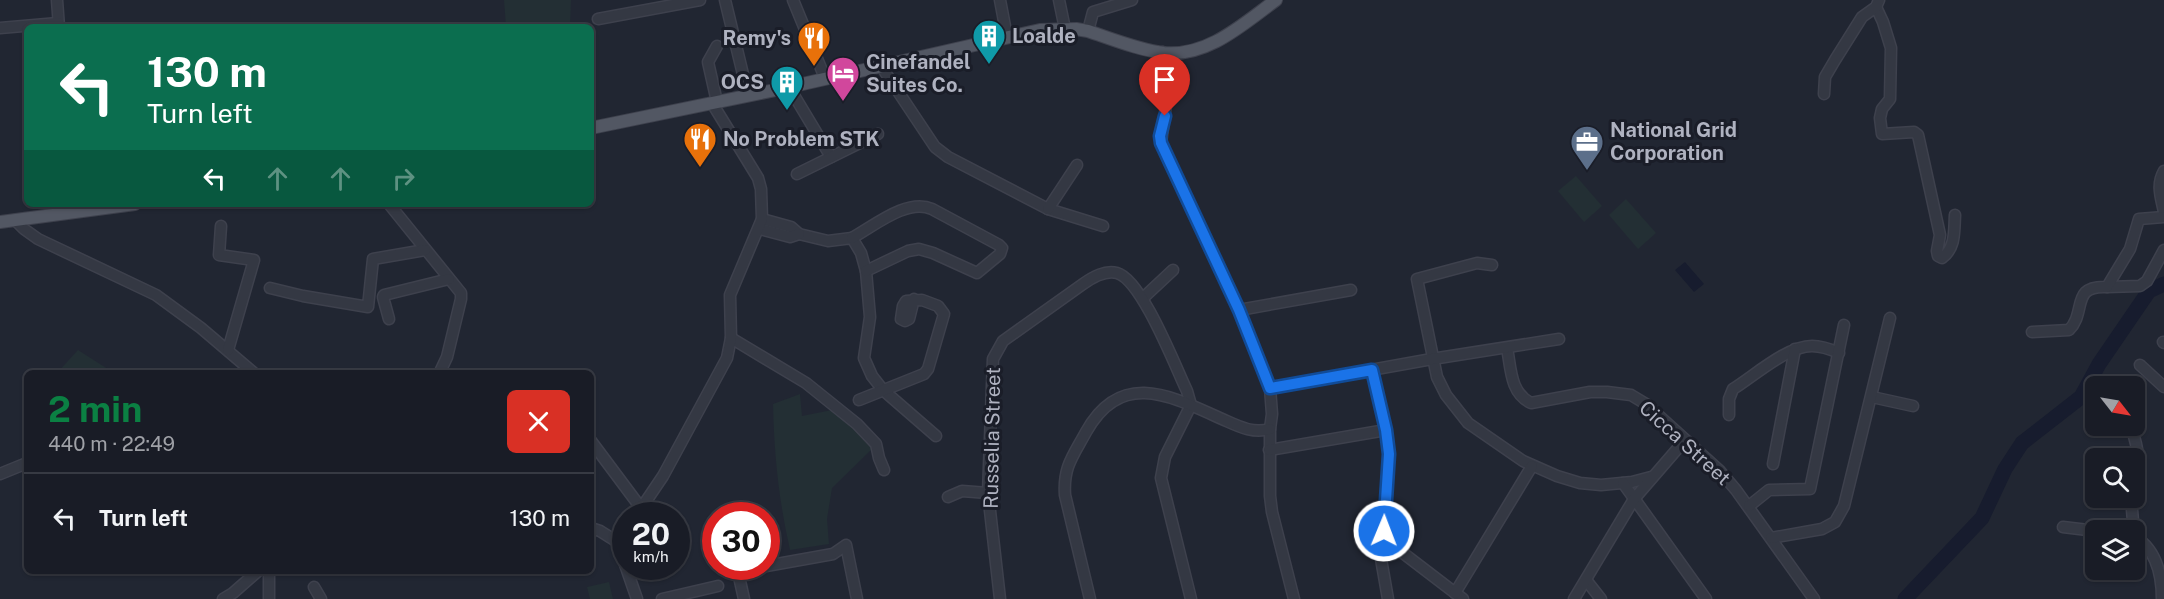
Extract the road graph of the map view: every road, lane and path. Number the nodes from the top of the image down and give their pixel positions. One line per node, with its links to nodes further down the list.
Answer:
1 (57, 0): 11 (street)
2 (700, 0): 10 (street)
3 (725, 0): 23 (street)
4 (793, 0): 20 (street)
5 (1000, 0): 16 (street)
6 (1059, 0): 14 (street)
7 (1132, 0): 15 (street)
8 (1276, 0): 18 (main road)
9 (1878, 3): 22 (street); 36 (street)
10 (598, 19)
11 (59, 24)
12 (24, 27): 13 (street)
13 (0, 28)
14 (1065, 29): 15 (main road); 16 (main road)
15 (1088, 31): 18 (main road)
16 (1007, 37): 19 (main road)
17 (717, 46): 24 (street)
18 (1163, 52): 55 (street)
19 (881, 66): 20 (main road); 34 (street)
20 (825, 78): 21 (main road)
21 (789, 87): 23 (main road); 27 (street)
22 (1824, 94)
23 (748, 95): 24 (main road)
24 (714, 102): 25 (main road); 40 (street)
25 (594, 128)
26 (878, 134): 27 (street)
27 (831, 157): 30 (street)
28 (1077, 165): 34 (street)
29 (2164, 171): 35 (street)
30 (797, 174)
31 (86, 207): 33 (main road)
32 (391, 207): 44 (street)
33 (69, 208): 38 (main road)
34 (1048, 209): 42 (street)
35 (2164, 212)
36 (1955, 215)
37 (2164, 217): 50 (street)
38 (15, 220): 39 (main road); 64 (street)
39 (0, 222)
40 (761, 224): 43 (street); 60 (street)
41 (221, 226): 64 (street)
42 (1103, 226)
43 (852, 238): 48 (street); 48 (street)
44 (425, 250): 49 (street); 51 (street)
45 (2164, 250): 50 (street)
46 (1492, 265): 66 (street)
47 (1173, 270): 53 (street)
48 (866, 271): 73 (street)
49 (449, 279): 57 (street); 69 (street)
50 (2107, 287): 59 (street)
51 (270, 288)
52 (1351, 290): 55 (street)
53 (1143, 298): 76 (street, Russelia Street); 92 (street, Russelia Street)
54 (914, 299): 73 (street)
55 (1239, 310): 72 (street)
56 (1890, 318): 74 (street)
57 (389, 319)
58 (1844, 325): 65 (street)
59 (2032, 332)
60 (731, 338): 88 (street); 96 (street)
61 (1559, 339): 62 (street)
62 (1507, 348): 66 (street); 82 (street, Cicca Street)
63 (1795, 349): 65 (street); 78 (street); 86 (street)
64 (228, 350): 68 (street)
65 (1839, 353): 97 (street)
66 (1432, 359): 70 (street); 87 (street)
67 (2140, 365): 71 (street)
68 (250, 370)
69 (441, 370)
70 (1372, 370): 72 (street); 80 (street)
71 (2164, 387)
72 (1270, 388): 79 (street)
73 (883, 390): 75 (street); 81 (street)
74 (1872, 397): 77 (street); 102 (street)
75 (859, 400)
76 (1191, 405): 79 (street); 124 (street); 125 (street)
77 (1913, 406)
78 (1729, 415)
79 (1270, 429): 84 (street)
80 (1386, 430): 84 (street); 101 (street)
81 (936, 436)
82 (1685, 440): 90 (street); 97 (street, Cicca Street)
83 (594, 446): 95 (street)
84 (1269, 450): 126 (street)
85 (24, 464): 89 (street)
86 (1773, 464)
87 (1532, 466): 91 (street); 115 (street)
88 (884, 470)
89 (0, 474)
90 (1651, 477): 91 (street); 94 (street)
91 (1623, 483): 94 (street)
92 (988, 493): 93 (street); 123 (street, Russelia Street)
93 (948, 497)
94 (1634, 499): 112 (street); 130 (street)
95 (631, 502)
96 (645, 502)
97 (1749, 506): 102 (street, Cicca Street)
98 (2063, 527): 100 (street)
99 (594, 529): 103 (street)
100 (2085, 530)
101 (1384, 531): 105 (street); 106 (street)
102 (1771, 538): 131 (street, Cicca Street)
103 (612, 539)
104 (2145, 543): 132 (street)
105 (1399, 550): 106 (street); 115 (street)
106 (1381, 559): 127 (street)
107 (780, 564): 122 (street)
108 (255, 574): 116 (street)
109 (269, 574): 117 (street)
110 (630, 580): 119 (street)
111 (740, 580): 121 (street)
112 (1586, 580): 128 (street); 129 (street)
113 (718, 586): 120 (street)
114 (314, 587): 118 (street)
115 (1459, 596)
116 (223, 599)
117 (269, 599)
118 (321, 599)
119 (637, 599)
120 (662, 599)
121 (744, 599)
122 (858, 599)
123 (1000, 599)
124 (1090, 599)
125 (1191, 599)
126 (1294, 599)
127 (1388, 599)
128 (1574, 599)
129 (1601, 599)
130 (1707, 599)
131 (1814, 599)
132 (2162, 599)

